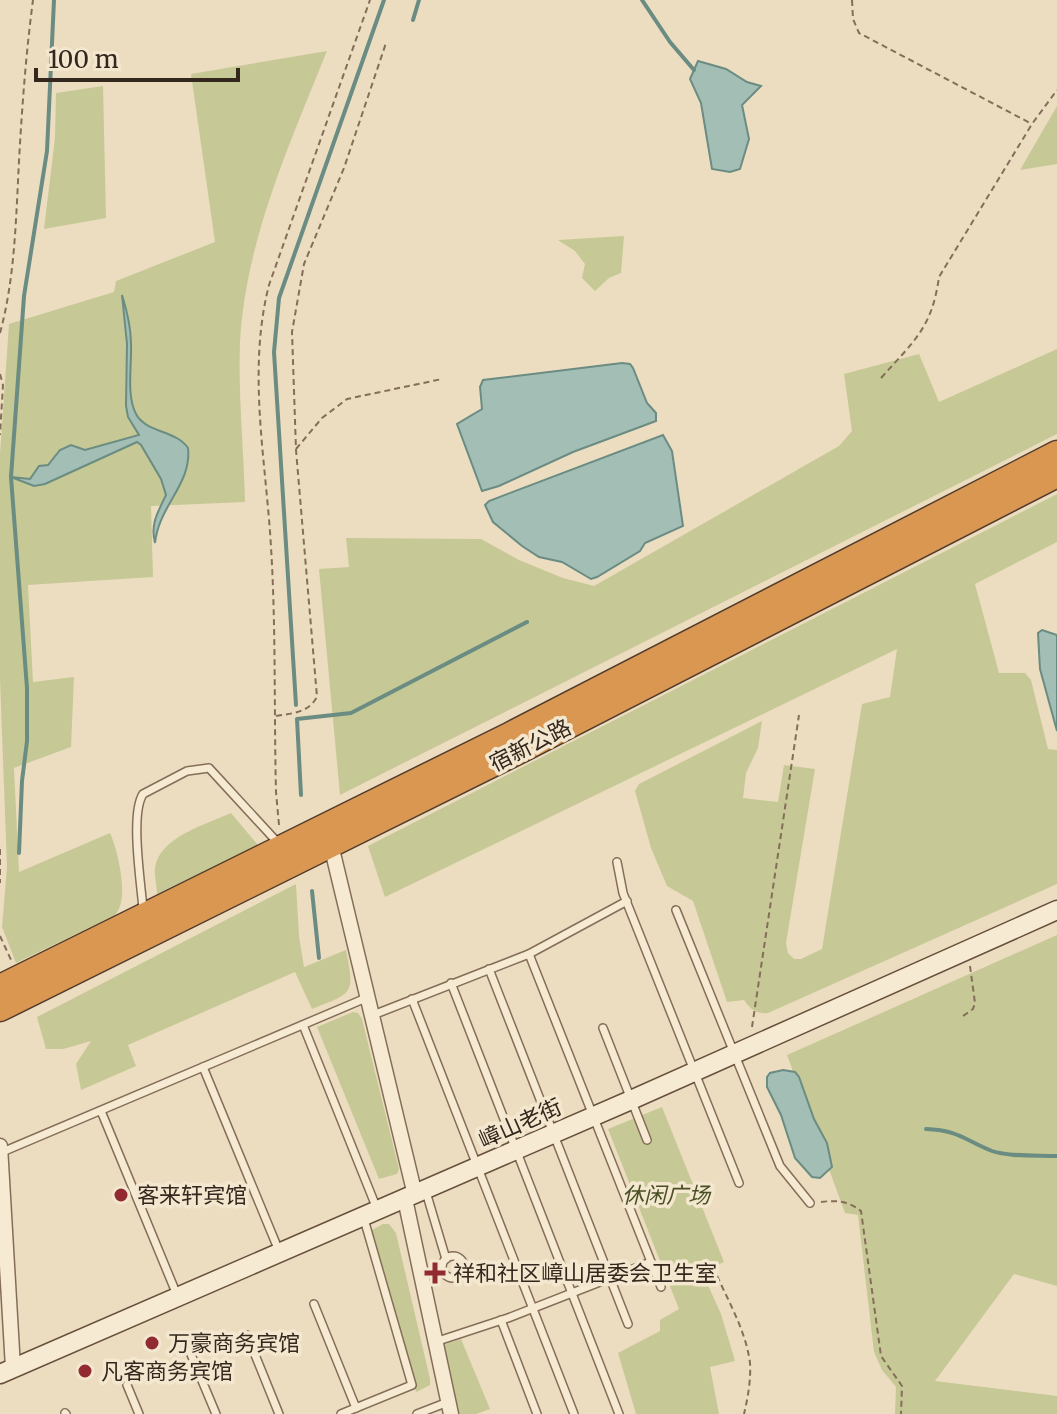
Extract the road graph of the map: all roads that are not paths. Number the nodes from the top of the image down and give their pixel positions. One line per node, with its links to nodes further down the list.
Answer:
1 (1057, 453): 4 (highway, 宿新公路)
2 (1057, 475): 3 (highway, 宿新公路)
3 (331, 845): 14 (street); 16 (highway, 宿新公路)
4 (281, 846): 9 (highway, 宿新公路); 9 (lane)
5 (617, 862): 6 (lane)
6 (627, 901): 10 (lane); 22 (lane)
7 (676, 910): 20 (lane)
8 (1057, 910): 20 (street, 嶂山老街)
9 (143, 915): 12 (highway, 宿新公路)
10 (529, 954): 11 (lane); 25 (lane)
11 (489, 969): 13 (lane); 26 (lane)
12 (10, 982)
13 (451, 983): 15 (lane); 29 (lane)
14 (366, 998): 17 (street); 18 (lane)
15 (412, 999): 17 (lane); 31 (lane)
16 (0, 1009)
17 (371, 1016): 33 (street)
18 (303, 1025): 21 (lane); 35 (lane)
19 (603, 1028): 23 (lane)
20 (742, 1051): 22 (street, 嶂山老街); 34 (lane)
21 (203, 1067): 24 (lane); 36 (lane)
22 (696, 1072): 23 (street, 嶂山老街); 32 (lane)
23 (631, 1100): 25 (street, 嶂山老街); 27 (lane)
24 (101, 1111): 30 (lane); 42 (lane)
25 (594, 1117): 26 (street, 嶂山老街); 38 (lane)
26 (553, 1135): 29 (street, 嶂山老街); 39 (lane)
27 (647, 1140)
28 (0, 1146): 30 (street)
29 (516, 1151): 31 (street, 嶂山老街); 41 (lane)
30 (0, 1153): 50 (street)
31 (478, 1167): 33 (street, 嶂山老街); 44 (lane)
32 (739, 1183)
33 (415, 1195): 35 (street, 嶂山老街); 37 (lane); 48 (street)
34 (810, 1203)
35 (370, 1214): 36 (street, 嶂山老街); 52 (lane)
36 (280, 1253): 42 (street, 嶂山老街)
37 (446, 1259)
38 (651, 1262): 39 (lane); 40 (lane)
39 (610, 1278): 41 (lane); 46 (lane)
40 (661, 1287)
41 (572, 1293): 44 (lane); 61 (lane)
42 (174, 1304): 50 (street, 嶂山老街)
43 (314, 1304): 52 (lane)
44 (533, 1308): 45 (lane); 60 (lane)
45 (501, 1320): 48 (lane); 59 (lane)
46 (628, 1324)
47 (247, 1335): 56 (lane)
48 (435, 1342): 53 (street)
49 (190, 1352): 55 (lane)
50 (4, 1372)
51 (127, 1385): 54 (lane)
52 (356, 1408): 57 (lane)
53 (450, 1408): 58 (lane)
54 (139, 1414)
55 (216, 1414)
56 (279, 1414)
57 (341, 1414)
58 (417, 1414)
59 (537, 1414)
60 (574, 1414)
61 (619, 1414)

